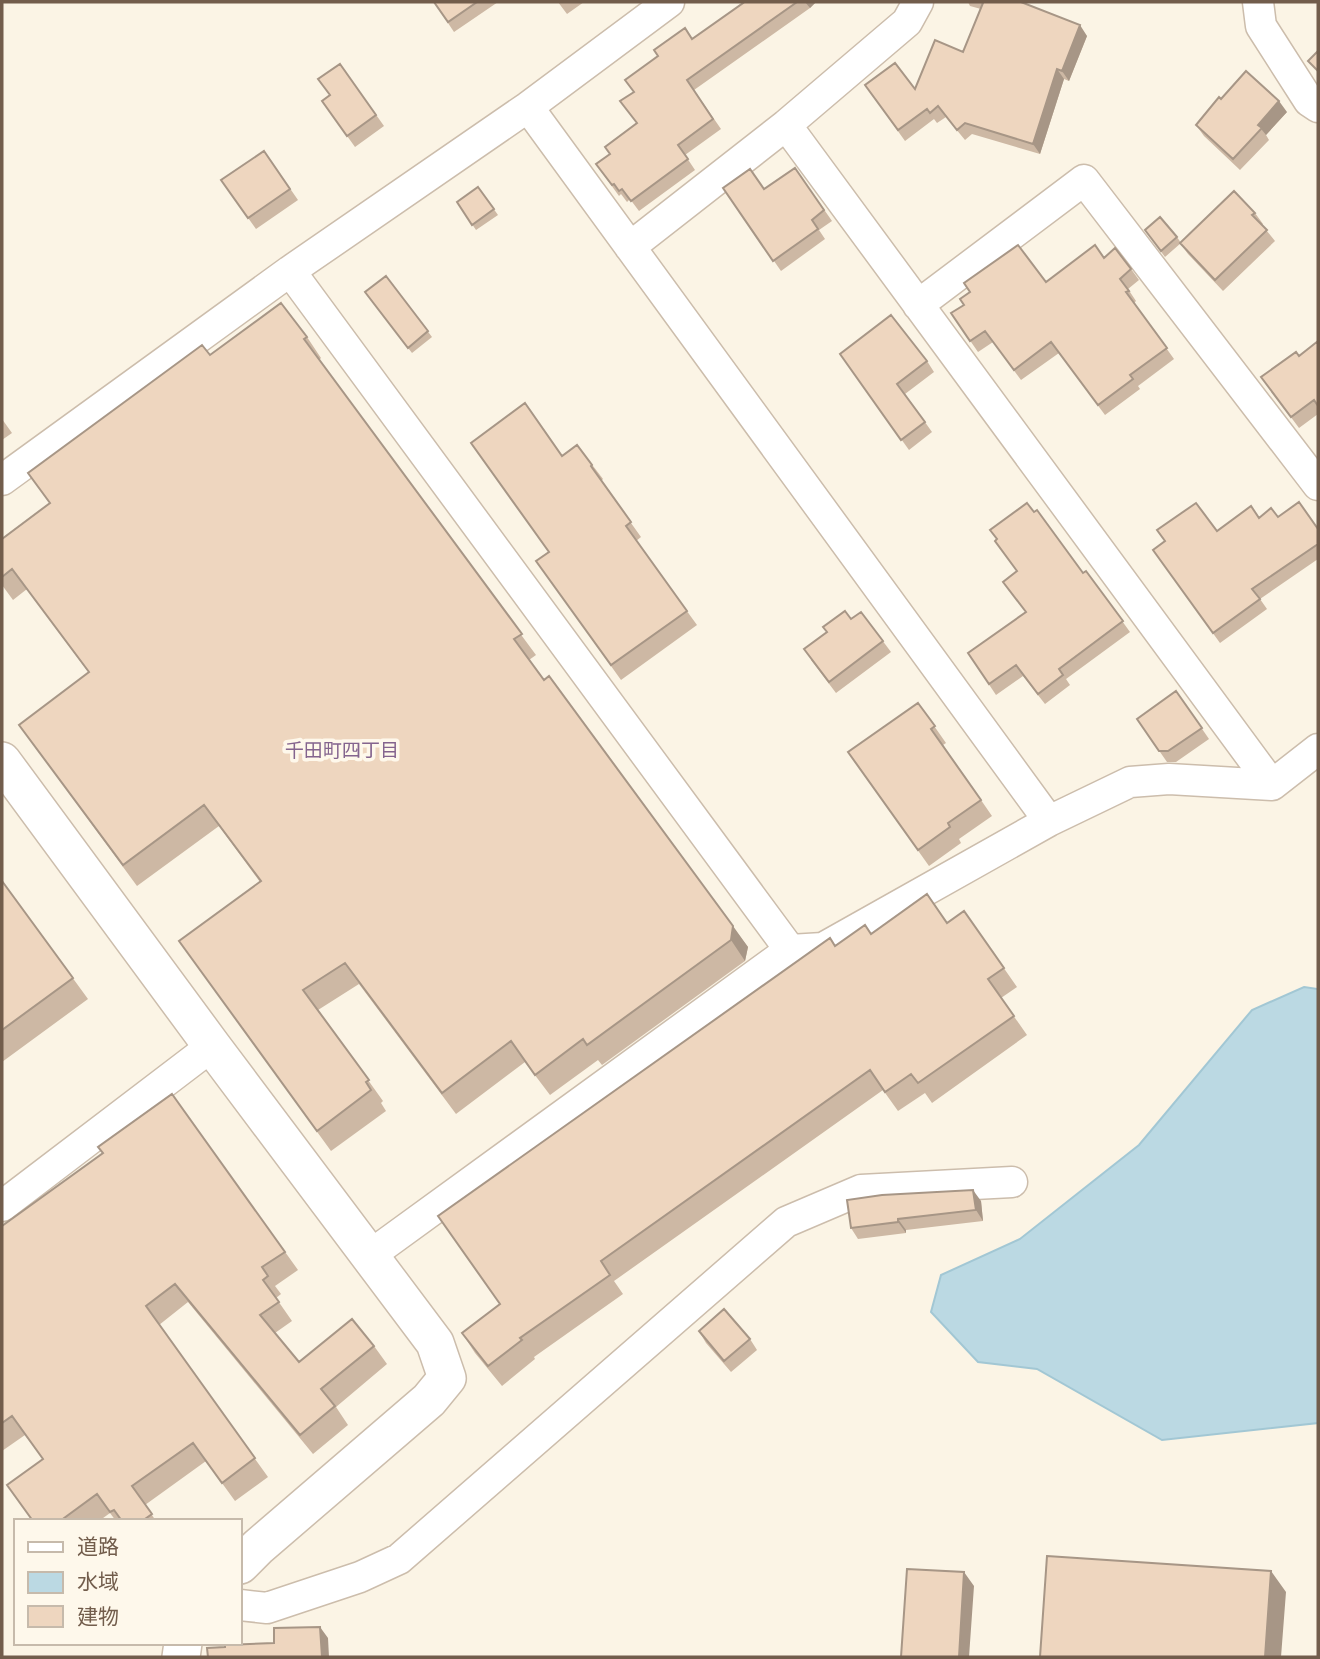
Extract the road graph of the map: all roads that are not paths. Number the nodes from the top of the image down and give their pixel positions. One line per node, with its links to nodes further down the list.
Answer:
1 (669, 2): 4 (street)
2 (918, 2): 6 (street)
3 (1258, 2): 5 (street)
4 (528, 107): 7 (street); 8 (street)
5 (1318, 107)
6 (786, 125): 7 (street); 9 (street)
7 (630, 247): 15 (street)
8 (290, 271): 10 (street); 16 (street)
9 (918, 305): 11 (street); 14 (street)
10 (2, 480)
11 (1318, 485)
12 (1318, 749): 14 (street)
13 (2, 761): 17 (street)
14 (1272, 786): 15 (street)
15 (1049, 821): 16 (street)
16 (790, 950): 20 (street)
17 (212, 1046): 19 (street); 20 (street)
18 (1012, 1182): 22 (street)
19 (2, 1206)
20 (369, 1256): 21 (street)
21 (242, 1563)
22 (242, 1605)

